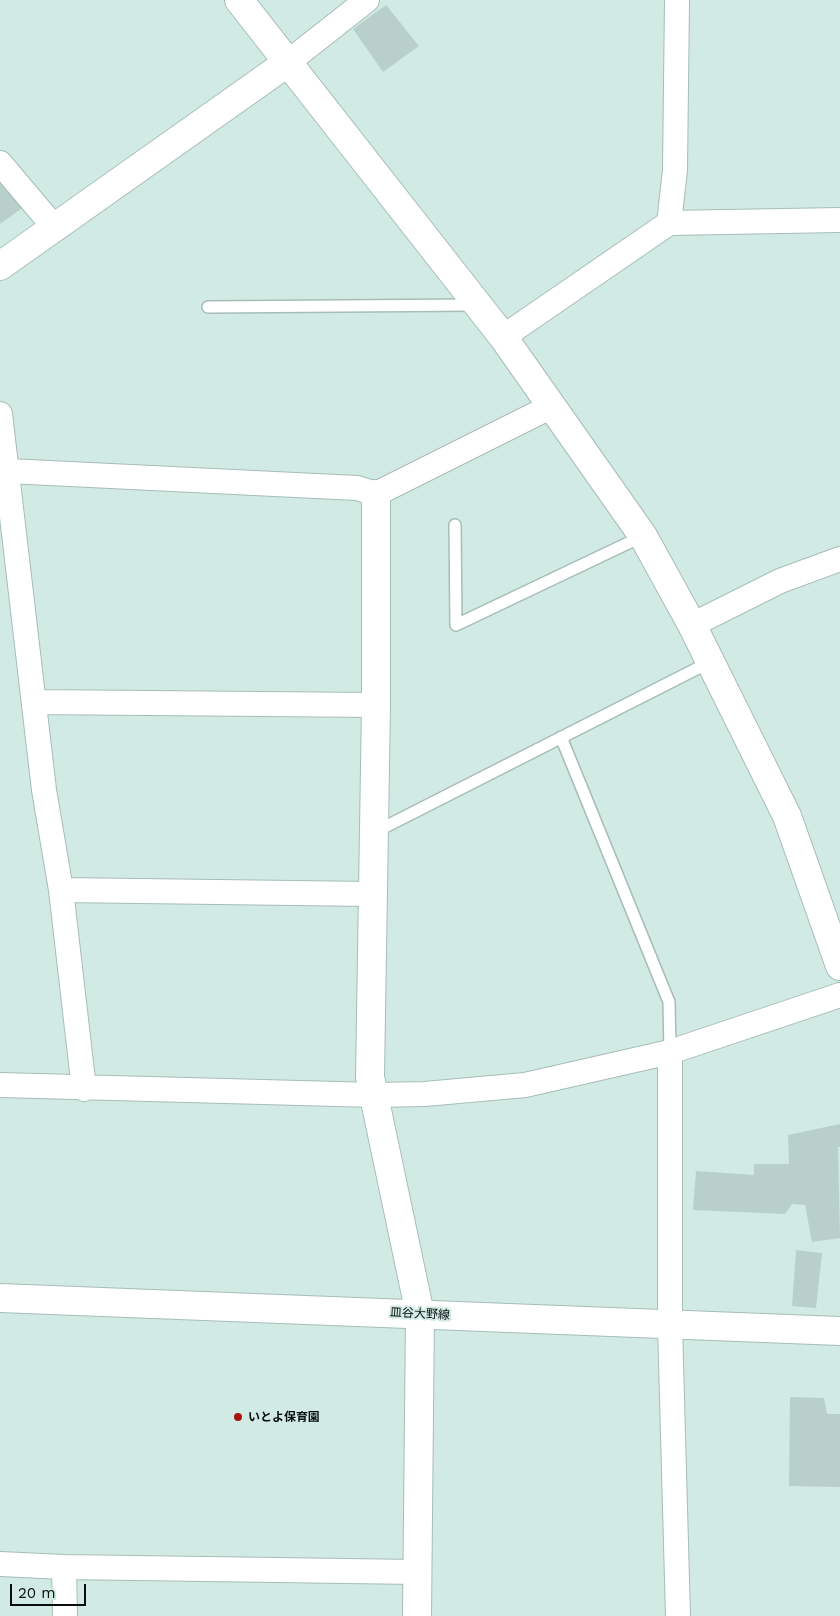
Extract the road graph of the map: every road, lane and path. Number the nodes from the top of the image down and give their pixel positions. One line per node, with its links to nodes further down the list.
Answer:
1 (239, 0): 4 (street)
2 (367, 0): 4 (street)
3 (677, 0): 7 (street)
4 (287, 63): 8 (street); 10 (street)
5 (0, 163): 8 (street)
6 (840, 220): 7 (street)
7 (669, 223): 12 (street)
8 (54, 227): 9 (street)
9 (0, 266)
10 (476, 305): 11 (lane); 12 (street)
11 (208, 307)
12 (503, 337): 13 (street)
13 (552, 406): 16 (street); 18 (street)
14 (0, 414): 15 (street)
15 (8, 470): 16 (street); 22 (street)
16 (376, 494): 23 (street)
17 (454, 525): 18 (lane)
18 (643, 536): 20 (street)
19 (840, 559): 20 (street)
20 (692, 625): 21 (street)
21 (710, 662): 24 (lane); 28 (street)
22 (34, 702): 23 (street); 26 (street)
23 (376, 705): 25 (street)
24 (561, 737): 25 (lane); 30 (lane)
25 (373, 832): 27 (street)
26 (61, 890): 27 (street); 32 (street)
27 (372, 894): 33 (street)
28 (840, 966)
29 (840, 995): 30 (street)
30 (670, 1052): 33 (street); 36 (street)
31 (0, 1085): 32 (street)
32 (84, 1089): 33 (street)
33 (375, 1095): 35 (street)
34 (0, 1298): 35 (street, 皿谷大野線)
35 (420, 1314): 36 (street, 皿谷大野線); 40 (street)
36 (670, 1325): 37 (street, 皿谷大野線); 43 (street)
37 (840, 1331)
38 (0, 1564): 39 (street)
39 (64, 1568): 40 (street); 41 (street)
40 (417, 1572): 42 (street)
41 (65, 1616)
42 (417, 1616)
43 (678, 1616)

